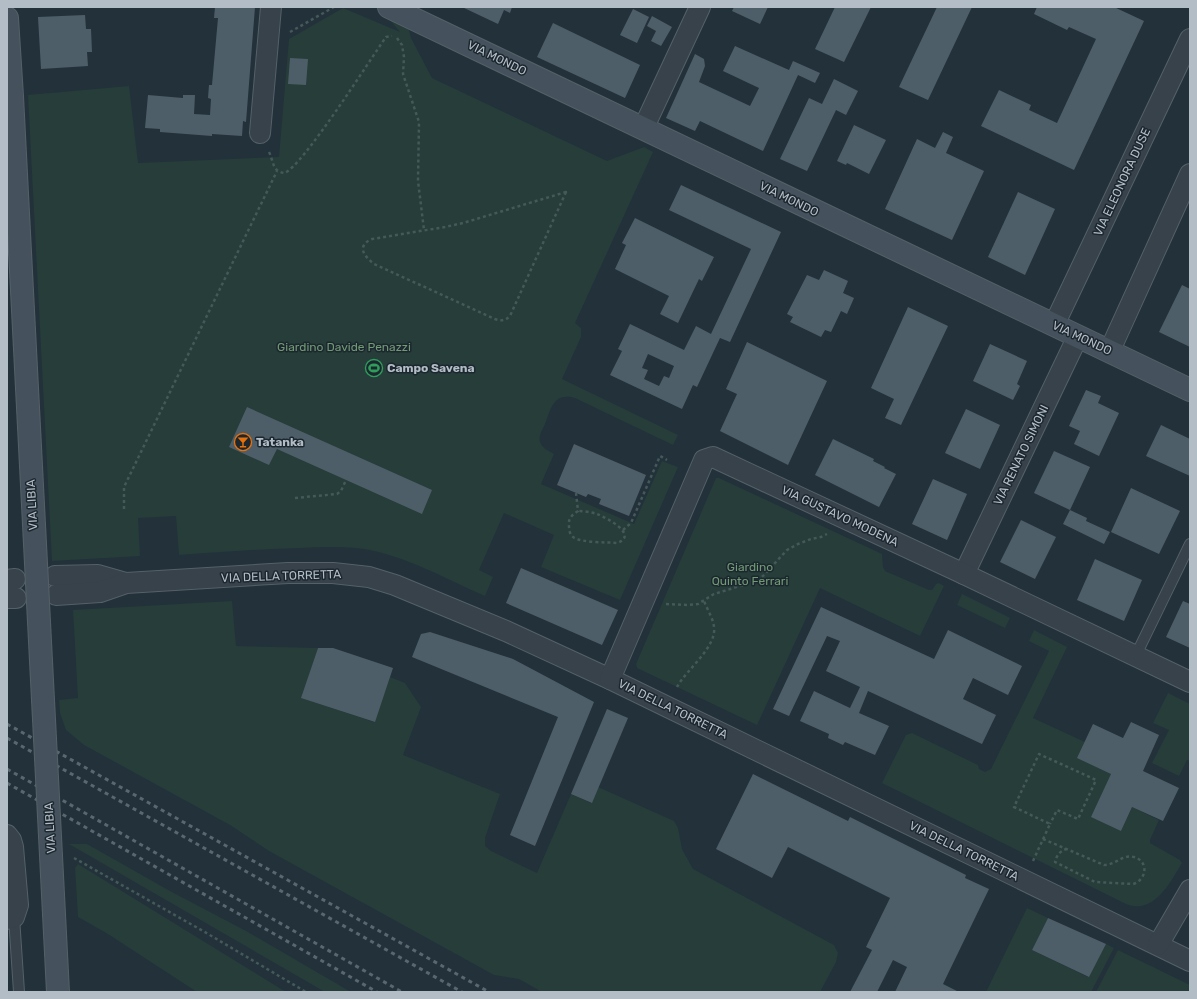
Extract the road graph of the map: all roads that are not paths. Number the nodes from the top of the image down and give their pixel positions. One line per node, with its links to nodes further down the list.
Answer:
1 (271, 7): 7 (street)
2 (389, 7): 6 (street, VIA MONDO)
3 (700, 7): 6 (street)
4 (7, 18): 25 (street, VIA LIBIA, bridge)
5 (1190, 39): 9 (street, VIA ELEONORA DUSE)
6 (643, 129): 9 (street, VIA MONDO)
7 (260, 133)
8 (1190, 174): 11 (street)
9 (1054, 325): 10 (street, VIA MONDO)
10 (1078, 336): 11 (street, VIA MONDO); 14 (street, VIA RENATO SIMONI)
11 (1110, 350): 12 (street, VIA MONDO)
12 (1190, 390)
13 (1190, 544): 16 (lane)
14 (964, 574): 16 (street, VIA GUSTAVO MODENA); 17 (street, VIA GUSTAVO MODENA)
15 (56, 586): 17 (street, VIA DELLA TORRETTA)
16 (1136, 656): 18 (street, VIA GUSTAVO MODENA)
17 (610, 679): 22 (street, VIA DELLA TORRETTA)
18 (1190, 682)
19 (7, 835): 21 (street)
20 (1190, 890): 22 (street)
21 (11, 918): 24 (lane)
22 (1158, 945): 23 (street, VIA DELLA TORRETTA)
23 (1190, 961)
24 (18, 992)
25 (58, 992)

